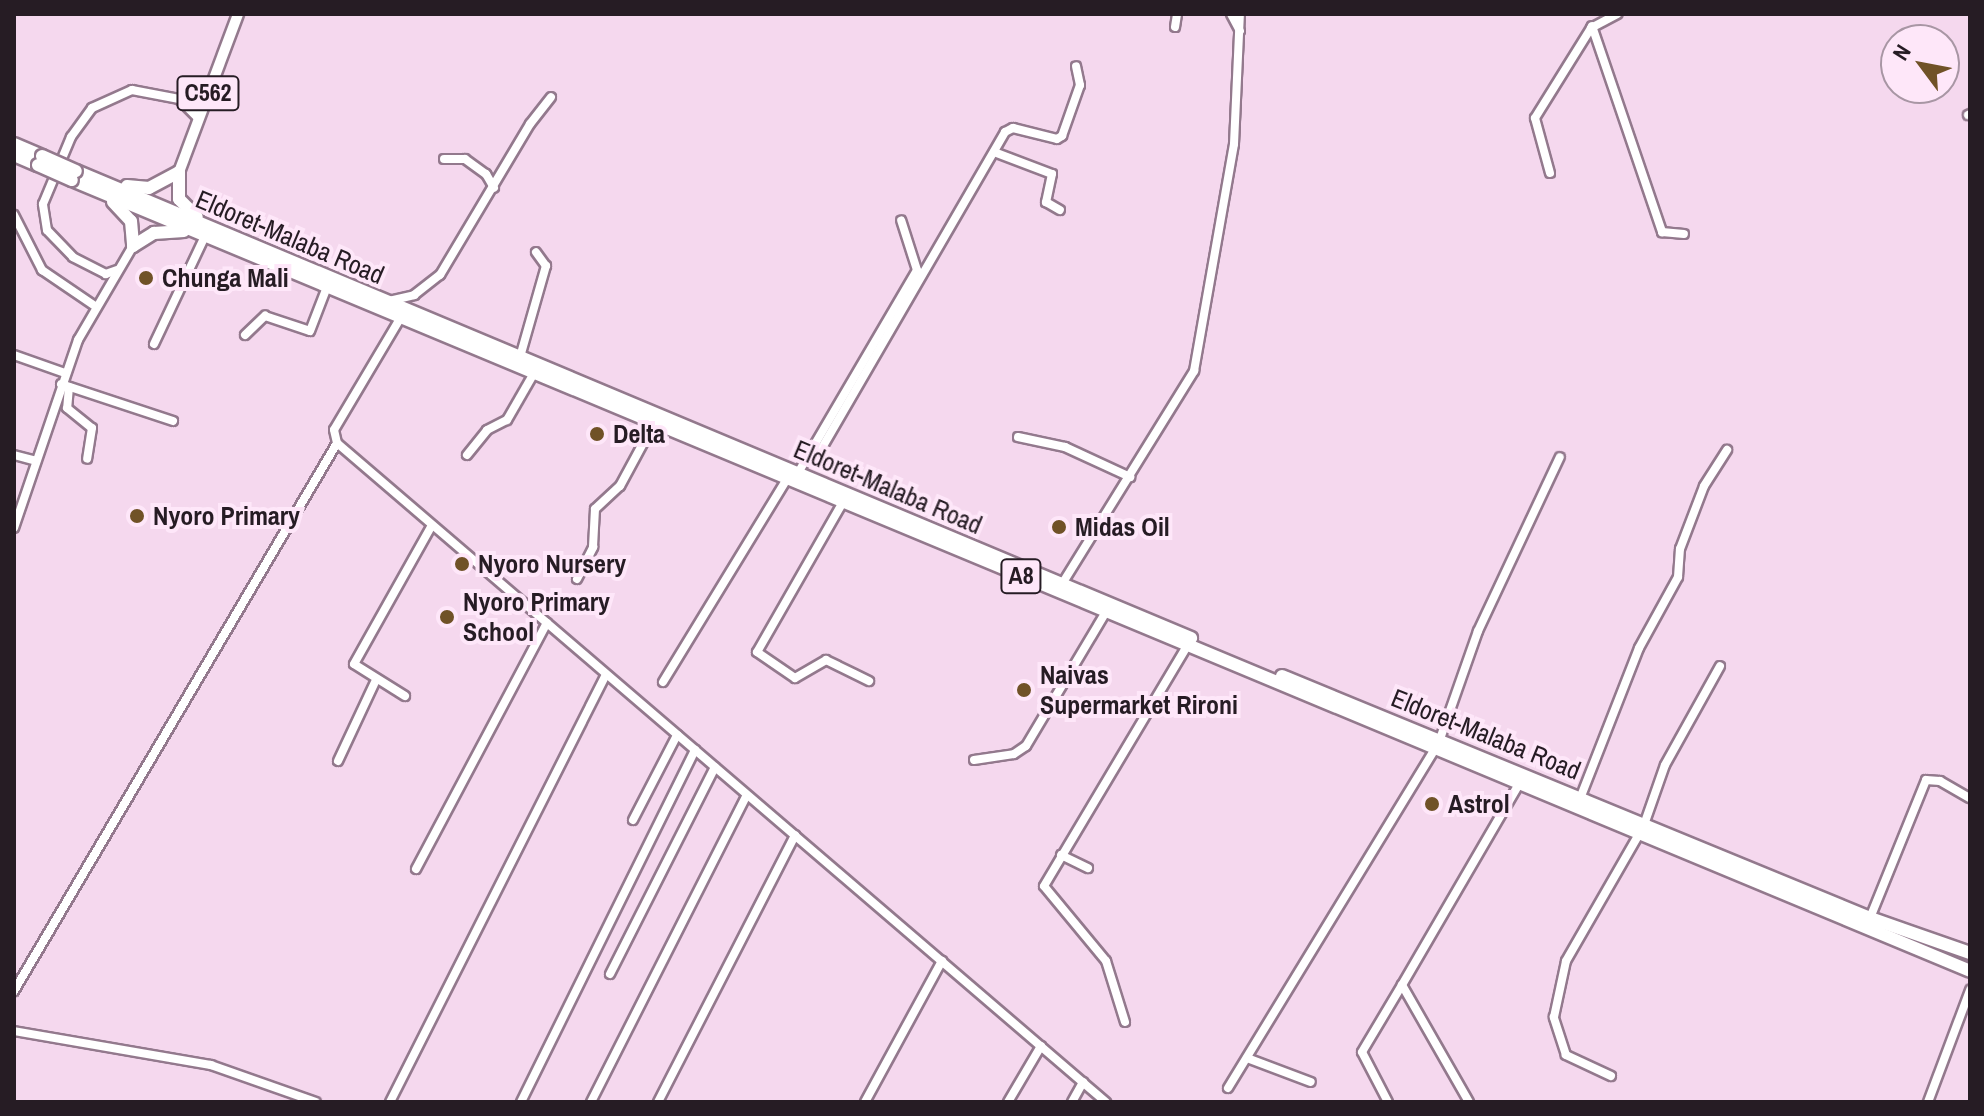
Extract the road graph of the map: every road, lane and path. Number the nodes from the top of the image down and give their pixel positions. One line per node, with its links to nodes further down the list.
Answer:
1 (238, 14): 11 (main road, C562)
2 (1177, 14): 7 (street)
3 (1231, 14): 8 (street)
4 (1240, 14): 8 (street)
5 (1617, 14): 6 (street)
6 (1592, 26): 18 (street); 26 (street)
7 (1175, 27)
8 (1241, 34): 53 (street)
9 (1076, 66): 13 (street)
10 (551, 97): 20 (street)
11 (198, 118): 17 (main road, C562); 29 (street)
12 (14, 144): 16 (highway, Eldoret-Malaba Road / A8)
13 (994, 152): 21 (street); 51 (street)
14 (14, 155): 16 (highway, Eldoret-Malaba Road / A8)
15 (444, 159): 20 (street)
16 (40, 161): 19 (highway, Eldoret-Malaba Road / A8, bridge)
17 (179, 172): 19 (highway); 24 (highway)
18 (1550, 173)
19 (97, 185): 24 (highway, Eldoret-Malaba Road / A8); 25 (highway, Eldoret-Malaba Road / A8); 27 (highway)
20 (494, 188): 31 (street)
21 (1060, 210)
22 (14, 215): 32 (street)
23 (901, 220): 51 (street)
24 (222, 232): 31 (highway, Eldoret-Malaba Road / A8)
25 (202, 234): 27 (highway); 30 (highway, Eldoret-Malaba Road / A8); 35 (street)
26 (1684, 234)
27 (133, 246): 29 (street)
28 (536, 252): 37 (street)
29 (117, 270): 32 (street)
30 (327, 287): 33 (highway, Eldoret-Malaba Road / A8); 34 (street)
31 (388, 302): 37 (highway, Eldoret-Malaba Road / A8)
32 (95, 306): 38 (street)
33 (401, 317): 39 (highway, Eldoret-Malaba Road / A8); 44 (street)
34 (245, 335)
35 (154, 344)
36 (14, 355): 38 (street)
37 (520, 357): 52 (highway, Eldoret-Malaba Road / A8)
38 (65, 373): 40 (street)
39 (534, 373): 42 (highway, Eldoret-Malaba Road / A8); 47 (street)
40 (65, 386): 41 (street); 49 (street); 50 (street)
41 (173, 421)
42 (654, 423): 52 (highway, Eldoret-Malaba Road / A8); 57 (street)
43 (1018, 437): 53 (street)
44 (337, 443): 55 (street); 91 (street)
45 (1727, 450): 76 (street)
46 (14, 455): 50 (street)
47 (467, 455)
48 (1560, 457): 69 (street)
49 (87, 459)
50 (33, 460): 56 (street)
51 (806, 460): 52 (street)
52 (792, 476): 54 (highway, Eldoret-Malaba Road / A8); 58 (highway, Eldoret-Malaba Road / A8); 66 (street)
53 (1130, 477): 58 (street)
54 (843, 502): 59 (highway, Eldoret-Malaba Road / A8); 65 (street)
55 (432, 525): 60 (street); 64 (street)
56 (14, 528)
57 (577, 579)
58 (1062, 584): 69 (highway, Eldoret-Malaba Road / A8)
59 (1106, 612): 61 (highway, Eldoret-Malaba Road / A8); 71 (street)
60 (547, 623): 63 (street); 83 (street)
61 (1187, 646): 69 (highway, Eldoret-Malaba Road / A8); 81 (street)
62 (1720, 666): 79 (street)
63 (606, 674): 68 (street); 101 (street)
64 (376, 680): 67 (street); 72 (street)
65 (869, 681)
66 (663, 682)
67 (405, 696)
68 (677, 735): 70 (street); 78 (street)
69 (1437, 744): 74 (highway, Eldoret-Malaba Road / A8); 76 (highway, Eldoret-Malaba Road / A8); 95 (street)
70 (695, 750): 73 (street); 102 (street)
71 (974, 760)
72 (338, 761)
73 (715, 767): 75 (street); 88 (street)
74 (1519, 784): 79 (highway, Eldoret-Malaba Road / A8); 89 (street)
75 (747, 795): 80 (street); 103 (street)
76 (1581, 796): 79 (highway, Eldoret-Malaba Road / A8)
77 (1970, 798): 84 (street)
78 (633, 820)
79 (1642, 828): 84 (highway, Eldoret-Malaba Road / A8); 87 (highway, Eldoret-Malaba Road / A8); 96 (street)
80 (795, 835): 86 (street); 104 (street)
81 (1061, 855): 82 (street); 92 (street)
82 (1088, 868)
83 (416, 869)
84 (1870, 918): 85 (highway, Eldoret-Malaba Road / A8)
85 (1970, 953)
86 (942, 961): 94 (street); 105 (street)
87 (1970, 971)
88 (610, 974)
89 (1402, 985): 109 (street); 110 (street)
90 (1970, 990): 111 (street)
91 (14, 991)
92 (1125, 1022)
93 (14, 1031): 100 (street)
94 (1041, 1046): 97 (street); 106 (street)
95 (1247, 1058): 98 (street); 99 (street)
96 (1611, 1076)
97 (1083, 1082): 107 (street); 108 (street)
98 (1311, 1082)
99 (1228, 1088)
100 (316, 1102)
101 (390, 1102)
102 (521, 1102)
103 (591, 1102)
104 (658, 1102)
105 (865, 1102)
106 (1008, 1102)
107 (1072, 1102)
108 (1106, 1102)
109 (1388, 1102)
110 (1469, 1102)
111 (1928, 1102)

